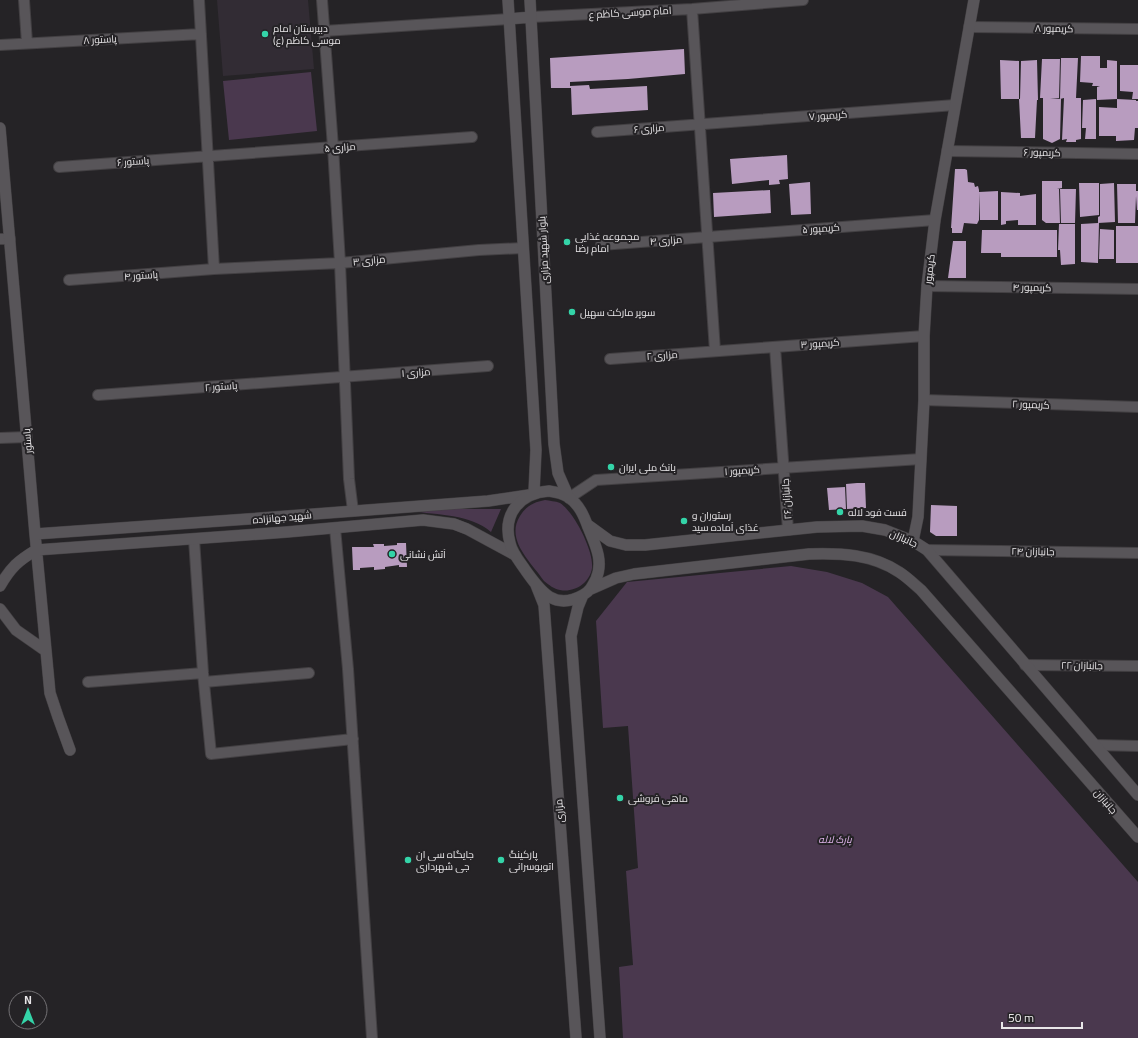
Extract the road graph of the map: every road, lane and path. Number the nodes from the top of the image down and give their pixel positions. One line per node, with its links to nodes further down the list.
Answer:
1 (24, 0): 16 (street)
2 (198, 0): 15 (street)
3 (322, 0): 14 (street)
4 (508, 0): 11 (main road, بلوار شهید مزاری)
5 (530, 0): 10 (main road, بلوار شهید مزاری)
6 (803, 0): 8 (street, امام موسی کاظم ع)
7 (974, 0): 12 (main road, کریمپور)
8 (752, 2): 9 (street, امام موسی کاظم ع)
9 (692, 9): 10 (street, امام موسی کاظم ع); 19 (street)
10 (531, 17): 11 (main road); 52 (main road, بلوار شهید مزاری)
11 (509, 19): 14 (street); 32 (main road, بلوار شهید مزاری)
12 (969, 27): 13 (street, کریمپور ۸); 18 (main road, کریمپور)
13 (1138, 29)
14 (324, 30): 23 (street)
15 (200, 34): 16 (street, پاستور ۸); 26 (street)
16 (27, 43): 17 (street, پاستور ۸)
17 (0, 45)
18 (955, 105): 19 (street, کریمپور ۷); 24 (main road, کریمپور)
19 (700, 125): 21 (street, مزاری ۶); 29 (street)
20 (0, 128): 30 (main road, پاستور)
21 (597, 132)
22 (472, 137): 23 (street, مزاری ۵)
23 (333, 147): 26 (street, مزاری ۵); 33 (street)
24 (947, 151): 25 (street, کریمپور ۶); 28 (main road, کریمپور)
25 (1138, 154)
26 (208, 156): 27 (street, پاستور ۶); 34 (street)
27 (59, 167)
28 (935, 220): 29 (street, کریمپور ۵); 36 (main road, کریمپور)
29 (708, 237): 31 (street, مزاری ۴); 40 (street)
30 (5, 239): 47 (main road, پاستور)
31 (601, 245)
32 (523, 248): 33 (street, مزاری ۳); 51 (main road, بلوار شهید مزاری)
33 (340, 263): 34 (street, مزاری ۳); 43 (street)
34 (214, 270): 35 (street, پاستور ۴)
35 (69, 280)
36 (927, 286): 37 (street, کریمپور ۴); 38 (main road, کریمپور)
37 (1138, 289)
38 (924, 336): 39 (street, کریمپور ۳); 45 (main road, کریمپور)
39 (775, 347): 40 (street, کریمپور ۳); 50 (street, جانبازان ۲۶)
40 (715, 351): 41 (street, مزاری ۲)
41 (610, 359)
42 (488, 366): 43 (street, مزاری ۱)
43 (345, 377): 44 (street, پاستور ۲); 53 (street)
44 (98, 395)
45 (924, 400): 46 (street, کریمپور ۲); 49 (main road, کریمپور)
46 (1138, 407)
47 (27, 437): 48 (street); 58 (main road, پاستور)
48 (0, 438)
49 (921, 459): 50 (street, کریمپور ۱); 60 (main road, کریمپور)
50 (784, 468): 52 (street, کریمپور ۱); 57 (street, جانبازان ۲۶)
51 (532, 494): 52 (main road); 53 (main road, شهید جهانزاده); 64 (main road)
52 (569, 498): 54 (main road)
53 (352, 511): 55 (main road); 58 (main road, شهید جهانزاده)
54 (588, 525): 57 (main road, جانبازان); 67 (main road)
55 (354, 526): 56 (main road, شهید جهانزاده); 64 (main road, شهید جهانزاده)
56 (335, 528): 59 (main road, شهید جهانزاده); 75 (street)
57 (788, 530): 60 (main road, جانبازان)
58 (35, 534): 61 (main road, پاستور)
59 (194, 539): 61 (main road, شهید جهانزاده); 73 (street)
60 (913, 541): 62 (main road, جانبازان)
61 (36, 550): 66 (main road); 69 (main road, پاستور)
62 (927, 550): 63 (street, جانبازان ۲۴); 70 (main road, جانبازان)
63 (1138, 553)
64 (515, 555): 65 (main road)
65 (536, 585): 67 (main road); 82 (main road, مزاری)
66 (0, 586)
67 (587, 592): 80 (main road, جانبازان); 83 (main road)
68 (2, 613): 69 (main road)
69 (46, 651): 78 (main road, پاستور)
70 (1025, 664): 71 (street, جانبازان ۲۲); 76 (main road, جانبازان)
71 (1138, 666)
72 (309, 673): 73 (street)
73 (203, 677): 74 (street); 75 (street)
74 (88, 682)
75 (352, 739): 81 (street)
76 (1095, 745): 77 (street); 79 (main road, جانبازان)
77 (1138, 746)
78 (70, 750)
79 (1138, 795)
80 (1138, 837)
81 (372, 1038)
82 (576, 1038)
83 (600, 1038)

